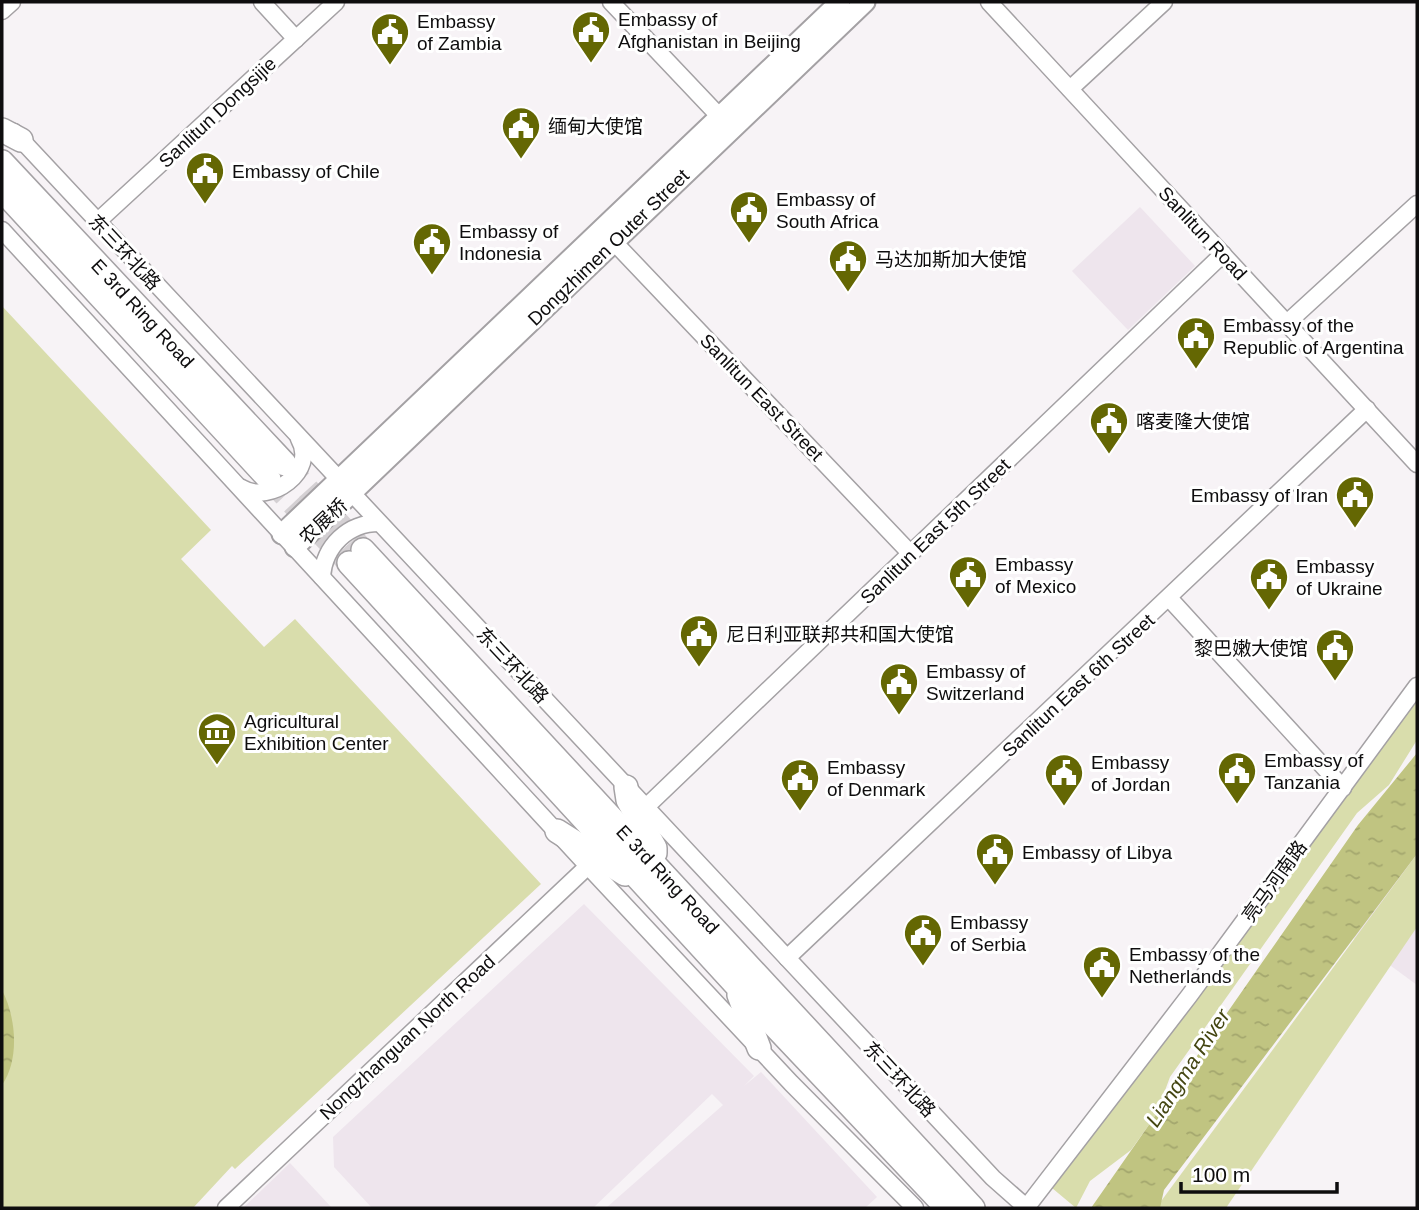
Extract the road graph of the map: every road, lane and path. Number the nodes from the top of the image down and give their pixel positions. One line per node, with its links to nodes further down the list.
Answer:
1 (12, 2): 9 (street)
2 (262, 2): 10 (street)
3 (336, 2): 10 (street, Sanlitun Dongsijie)
4 (611, 2): 12 (street)
5 (840, 2): 12 (main road, Dongzhimen Outer Street)
6 (865, 2): 20 (main road, Dongzhimen Outer Street)
7 (989, 2): 11 (street, Sanlitun Road)
8 (1164, 2): 11 (street)
9 (2, 11)
10 (296, 39): 18 (street, Sanlitun Dongsijie)
11 (1070, 89): 21 (street, Sanlitun Road)
12 (720, 117): 27 (main road, Dongzhimen Outer Street)
13 (2, 119): 14 (street, 东三环北路)
14 (11, 135): 18 (street, 东三环北路)
15 (2, 162): 16 (highway, E 3rd Ring Road)
16 (2, 190)
17 (1417, 204): 22 (street)
18 (97, 222): 24 (street, 东三环北路)
19 (2, 230): 26 (street)
20 (613, 241): 27 (main road, Dongzhimen Outer Street); 30 (street, Sanlitun East Street)
21 (1223, 254): 22 (street, Sanlitun Road); 30 (street, Sanlitun East 5th Street)
22 (1287, 323): 23 (street, Sanlitun Road)
23 (1367, 409): 25 (street, Sanlitun Road); 32 (street, Sanlitun East 6th Street)
24 (295, 433): 26 (street); 27 (street, 东三环北路)
25 (1417, 464)
26 (237, 485): 29 (street)
27 (346, 487): 28 (street, 东三环北路); 29 (main road, 农展桥)
28 (379, 523): 31 (street); 34 (street, 东三环北路)
29 (289, 541): 31 (street)
30 (911, 554): 36 (street, Sanlitun East 5th Street)
31 (321, 577): 37 (street)
32 (1169, 598): 35 (street); 41 (street, Sanlitun East 6th Street)
33 (1417, 686): 35 (street, 亮马河南路)
34 (626, 787): 36 (street, 东三环北路); 38 (highway)
35 (1343, 788): 49 (street, 亮马河南路)
36 (646, 807): 41 (street, 东三环北路)
37 (557, 831): 39 (street); 40 (highway)
38 (654, 863): 40 (highway, E 3rd Ring Road); 44 (highway, E 3rd Ring Road)
39 (588, 866): 43 (street); 45 (street, Nongzhanguan North Road)
40 (652, 891): 42 (highway, E 3rd Ring Road)
41 (787, 958): 49 (street, 东三环北路)
42 (736, 985): 43 (highway); 44 (highway, E 3rd Ring Road)
43 (759, 1048): 46 (street)
44 (921, 1166): 47 (highway, E 3rd Ring Road); 48 (highway, E 3rd Ring Road)
45 (226, 1208)
46 (915, 1208)
47 (947, 1208)
48 (973, 1208)
49 (1026, 1208)

